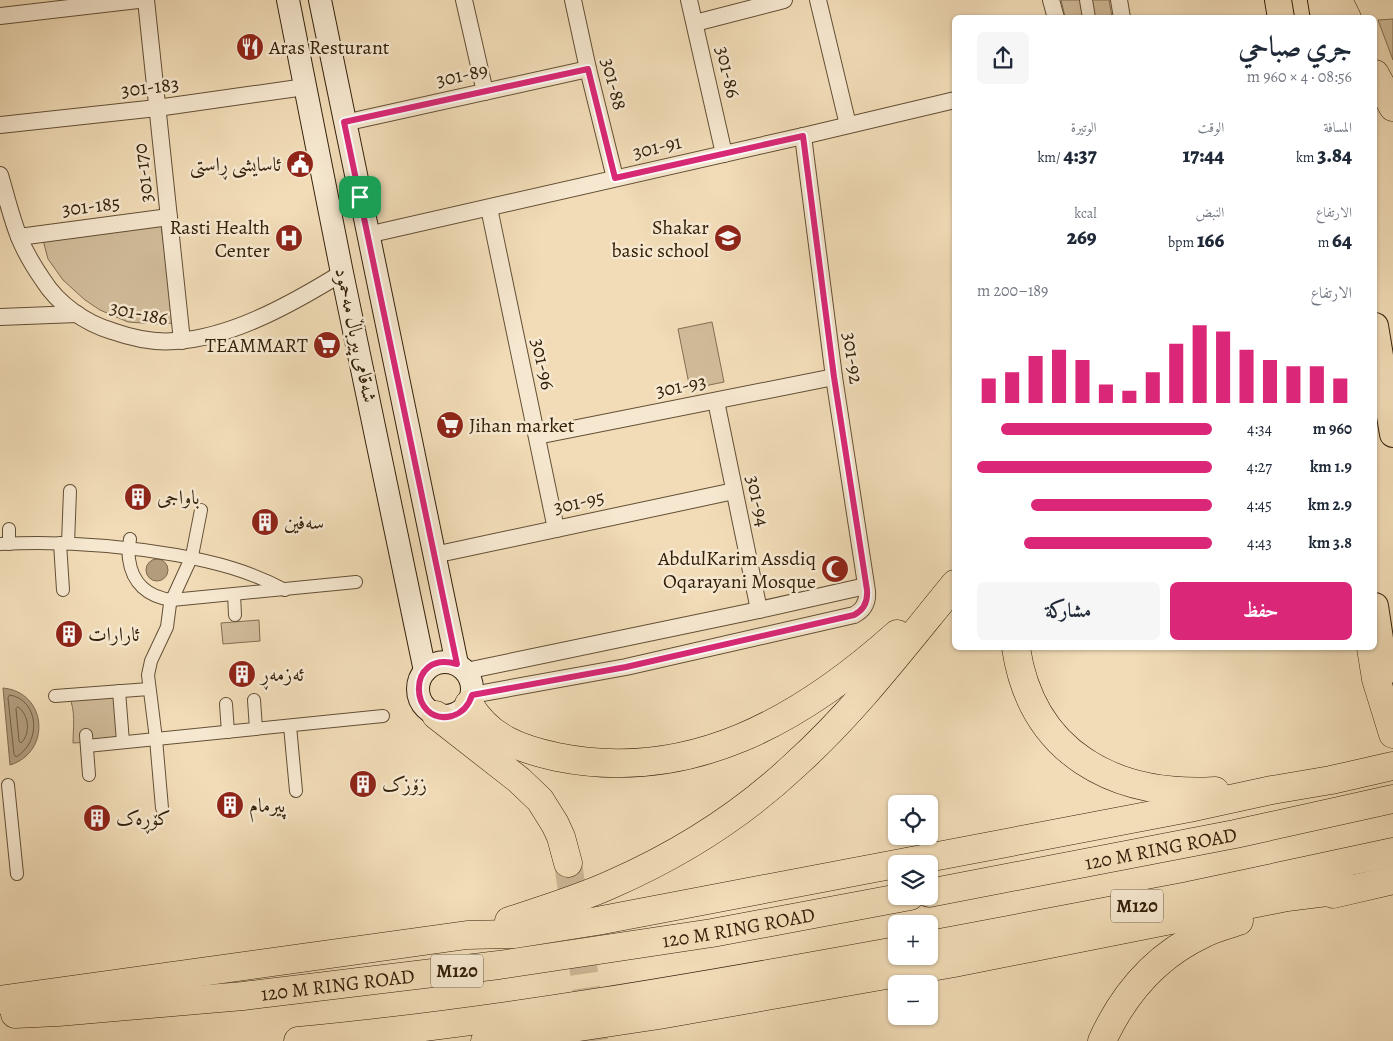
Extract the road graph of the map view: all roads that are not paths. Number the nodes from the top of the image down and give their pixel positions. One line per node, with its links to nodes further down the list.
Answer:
1 (138, 0): 16 (street)
2 (146, 0): 31 (street, 301-170)
3 (288, 0): 27 (main road, شەقامی پیرباڵ مەحمود)
4 (320, 0): 32 (main road, شەقامی پیرباڵ مەحمود)
5 (464, 0): 28 (street)
6 (573, 0): 25 (street, 301-88)
7 (689, 0): 24 (street, 301-86)
8 (784, 0): 24 (street)
9 (818, 0): 34 (street)
10 (1051, 0): 17 (street)
11 (1086, 0): 18 (street)
12 (1119, 0): 19 (street)
13 (1278, 0): 20 (highway)
14 (1321, 0): 21 (highway)
15 (1338, 0): 22 (highway)
16 (35, 6): 23 (street)
17 (1055, 15)
18 (1088, 15)
19 (1122, 15)
20 (1280, 15)
21 (1324, 15)
22 (1345, 15)
23 (0, 16)
24 (695, 23): 36 (street, 301-86)
25 (588, 69): 28 (street, 301-89); 38 (street, 301-88)
26 (1377, 78): 30 (highway)
27 (305, 87): 31 (street, 301-183); 43 (main road, شەقامی پیرباڵ مەحمود)
28 (485, 92): 32 (street, 301-89)
29 (952, 101): 34 (street, 301-91)
30 (1393, 107)
31 (157, 108): 33 (street, 301-183); 40 (street, 301-170)
32 (344, 122): 41 (main road, شەقامی پیرباڵ مەحمود)
33 (0, 125)
34 (848, 125): 35 (street, 301-91)
35 (803, 136): 36 (street, 301-91); 48 (street, 301-92)
36 (724, 154): 38 (street, 301-91)
37 (0, 175): 42 (street, 301-186)
38 (615, 178): 39 (street, 301-91)
39 (489, 208): 41 (street, 301-91); 51 (street, 301-96)
40 (169, 217): 42 (street, 301-185); 47 (street, 301-170)
41 (367, 235): 60 (main road, شەقامی پیرباڵ مەحمود)
42 (19, 237): 44 (street, 301-186)
43 (342, 273): 47 (street, 301-186); 76 (main road, شەقامی پیرباڵ مەحمود)
44 (78, 314): 45 (street); 47 (street, 301-186)
45 (0, 317)
46 (1377, 338): 50 (highway)
47 (182, 341)
48 (834, 377): 49 (street, 301-93); 64 (street, 301-92)
49 (716, 401): 51 (street, 301-93); 53 (street, 301-94)
50 (1393, 434)
51 (537, 436): 56 (street, 301-96)
52 (70, 491): 57 (street)
53 (734, 491): 56 (street, 301-95); 70 (street, 301-94)
54 (201, 510): 61 (street)
55 (9, 529): 59 (street)
56 (556, 529): 60 (street, 301-95)
57 (64, 543): 58 (street); 59 (street); 66 (street)
58 (130, 543): 61 (street); 69 (street)
59 (5, 544)
60 (434, 555): 75 (main road, شەقامی پیرباڵ مەحمود)
61 (192, 558): 67 (street); 69 (street)
62 (952, 579): 80 (highway)
63 (356, 582): 67 (street)
64 (866, 586): 70 (street); 80 (street, 301-92)
65 (952, 588): 106 (highway)
66 (63, 590)
67 (285, 590): 68 (street)
68 (234, 594): 69 (street); 71 (street)
69 (172, 600): 77 (street)
70 (759, 610): 75 (street)
71 (235, 615)
72 (1377, 620): 86 (highway)
73 (1016, 650): 94 (highway)
74 (1371, 650): 89 (highway)
75 (461, 668): 76 (main road); 80 (main road, شەقامی پیرباڵ مەحمود)
76 (425, 671): 83 (main road, شەقامی پیرباڵ مەحمود)
77 (149, 689): 78 (street); 90 (street)
78 (119, 691): 79 (street); 91 (street)
79 (55, 696)
80 (471, 699): 83 (main road)
81 (254, 700): 87 (street)
82 (226, 704): 88 (street)
83 (436, 715): 100 (highway)
84 (383, 716): 85 (street)
85 (290, 726): 87 (street); 96 (street)
86 (1393, 728)
87 (256, 729): 88 (street)
88 (228, 732): 90 (street)
89 (1393, 734)
90 (156, 739): 91 (street); 98 (street)
91 (123, 742): 93 (street)
92 (1393, 766): 94 (highway)
93 (89, 775)
94 (1330, 780): 106 (highway)
95 (8, 785): 101 (street)
96 (296, 791)
97 (1393, 799): 104 (highway, 120 M RING ROAD)
98 (162, 808)
99 (1393, 852): 107 (highway, M120)
100 (568, 863)
101 (18, 874)
102 (1393, 880): 103 (highway)
103 (1350, 889): 112 (highway); 113 (highway)
104 (938, 891)
105 (888, 900): 110 (highway, 120 M RING ROAD / M120)
106 (467, 935): 109 (highway)
107 (938, 943)
108 (888, 952): 111 (highway)
109 (0, 1000)
110 (0, 1015)
111 (298, 1041)
112 (485, 1041)
113 (1102, 1041)

